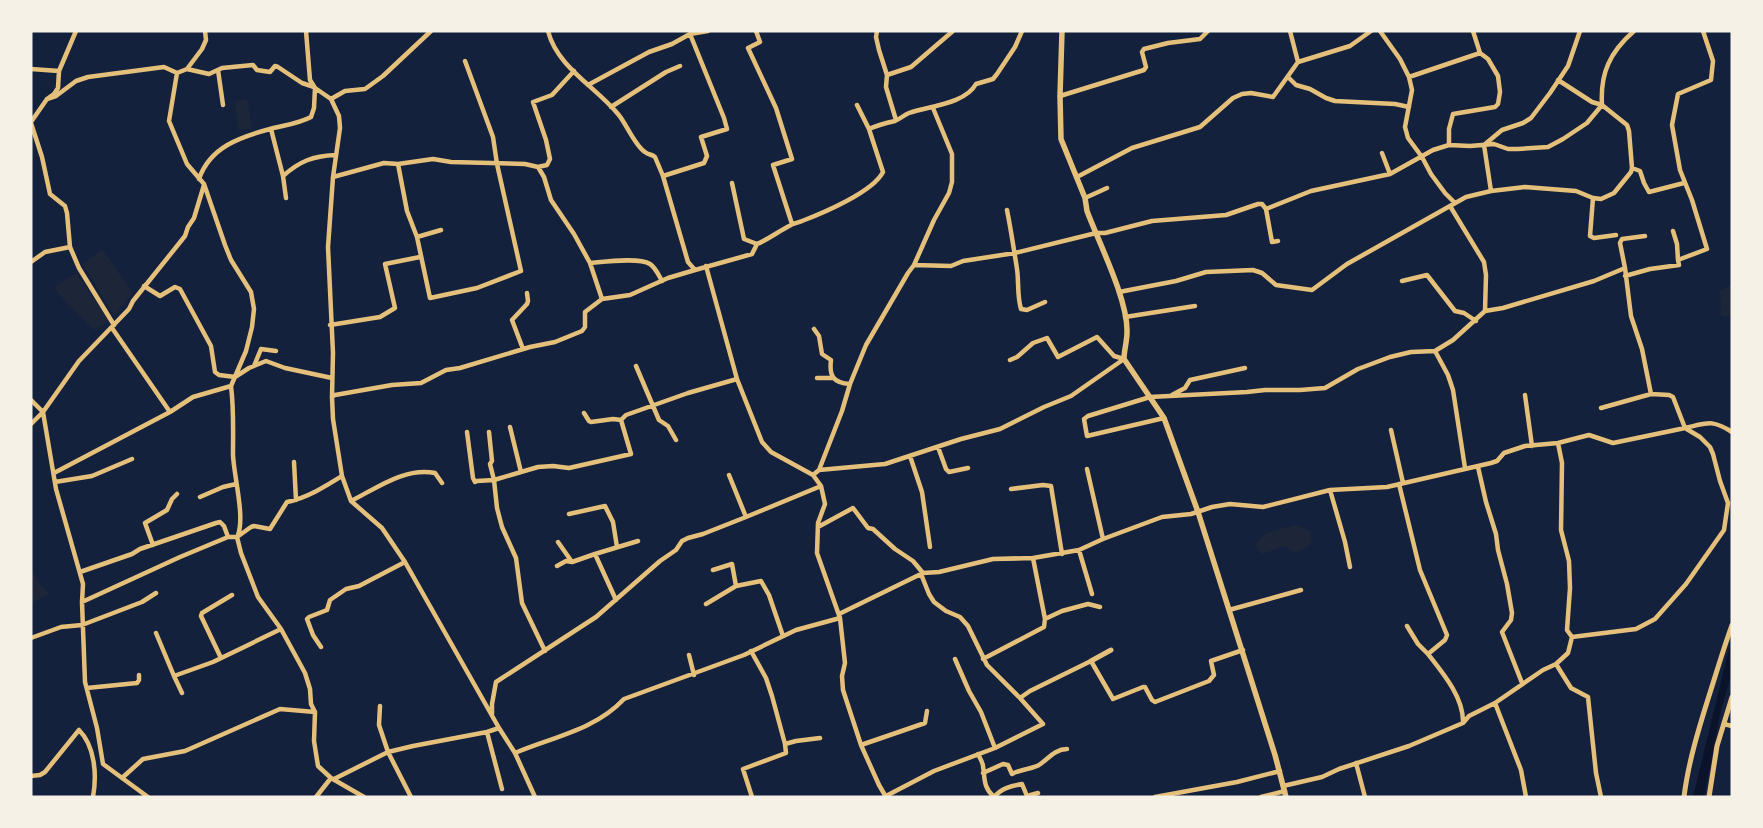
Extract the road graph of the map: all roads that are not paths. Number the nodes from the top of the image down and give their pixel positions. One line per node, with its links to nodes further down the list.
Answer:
1 (76, 31): 28 (street)
2 (205, 31): 25 (street)
3 (306, 31): 36 (street)
4 (431, 31): 39 (street)
5 (548, 31): 29 (street)
6 (708, 31): 20 (street)
7 (756, 31): 77 (street)
8 (877, 31): 31 (street)
9 (953, 31): 31 (street)
10 (1022, 31): 45 (street)
11 (1062, 31): 37 (main road)
12 (1208, 31): 37 (street)
13 (1290, 31): 23 (street)
14 (1371, 31): 23 (street)
15 (1380, 31): 33 (street)
16 (1473, 31): 21 (street)
17 (1580, 31): 34 (street)
18 (1634, 31): 42 (street)
19 (1703, 31): 66 (street)
20 (690, 34): 35 (street); 61 (street)
21 (1480, 53): 33 (street); 50 (street)
22 (464, 62): 56 (street)
23 (1298, 62): 32 (street)
24 (680, 66): 43 (street)
25 (187, 69): 27 (street); 30 (street)
26 (31, 70): 28 (street)
27 (218, 70): 36 (street); 40 (street)
28 (59, 71): 38 (street)
29 (574, 71): 35 (street); 57 (street)
30 (177, 74): 38 (street); 64 (street)
31 (887, 75): 46 (street)
32 (1288, 77): 44 (street); 63 (street)
33 (1409, 77): 44 (street)
34 (1558, 80): 42 (street); 51 (street)
35 (588, 85): 43 (street)
36 (316, 88): 39 (street); 48 (street)
37 (1060, 96): 63 (main road)
38 (47, 99): 47 (street)
39 (331, 99): 53 (street)
40 (223, 105)
41 (857, 105): 49 (street)
42 (1602, 105): 51 (street); 58 (street)
43 (611, 107): 61 (street)
44 (1409, 107): 54 (street)
45 (933, 108): 46 (street); 92 (street)
46 (896, 120): 49 (street)
47 (31, 122): 86 (street)
48 (271, 129): 60 (street); 64 (street)
49 (869, 129): 77 (street)
50 (1449, 144): 51 (street); 54 (street)
51 (1484, 145): 69 (street)
52 (1382, 153): 59 (street)
53 (335, 155): 60 (street); 62 (street)
54 (1422, 157): 59 (street); 73 (street)
55 (398, 164): 56 (street); 62 (street); 83 (street)
56 (497, 164): 57 (street); 88 (street)
57 (538, 167): 91 (street)
58 (1632, 168): 66 (street); 72 (street)
59 (1390, 174): 75 (street)
60 (283, 176): 70 (street)
61 (664, 176): 95 (street)
62 (333, 177): 108 (street)
63 (1077, 177): 71 (main road)
64 (199, 179): 67 (street)
65 (732, 183): 85 (street)
66 (1684, 183): 89 (street)
67 (204, 184): 99 (street); 119 (street)
68 (1107, 188): 71 (street)
69 (1491, 191): 72 (street); 73 (street)
70 (286, 198)
71 (1085, 198): 80 (main road)
72 (1593, 198): 81 (street)
73 (1455, 203): 74 (street)
74 (1450, 206): 100 (street); 105 (street)
75 (1266, 209): 80 (street); 84 (street)
76 (1007, 210): 87 (street)
77 (792, 224): 85 (street)
78 (441, 230): 83 (street)
79 (1672, 231): 89 (street)
80 (1096, 233): 87 (street); 100 (main road)
81 (1616, 235)
82 (1645, 236): 94 (street)
83 (417, 237): 88 (street)
84 (1278, 241)
85 (757, 244): 93 (street)
86 (70, 247): 90 (street); 109 (street)
87 (1015, 253): 92 (street); 103 (street)
88 (420, 257): 108 (street)
89 (1678, 260): 96 (street)
90 (31, 262)
91 (590, 263): 98 (street); 102 (street)
92 (914, 265): 124 (street)
93 (706, 266): 95 (street); 123 (street)
94 (1625, 268): 96 (street); 105 (street)
95 (695, 270): 98 (street)
96 (1625, 276): 126 (street)
97 (1402, 281): 107 (street)
98 (662, 282): 102 (street)
99 (144, 286): 109 (street); 119 (street)
100 (1120, 292): 106 (main road)
101 (527, 293): 111 (street)
102 (602, 299): 111 (street)
103 (1045, 302)
104 (1195, 306): 106 (street)
105 (1485, 312): 107 (street)
106 (1125, 317): 114 (main road)
107 (1476, 321): 113 (street)
108 (330, 325): 120 (street)
109 (113, 326): 134 (street); 135 (street)
110 (814, 329): 122 (street)
111 (523, 350): 129 (street)
112 (276, 351): 116 (street)
113 (1435, 351): 127 (street); 155 (street)
114 (1124, 359): 115 (street); 130 (main road); 149 (street)
115 (1010, 360)
116 (254, 366): 119 (street); 120 (street)
117 (636, 366): 132 (street)
118 (1246, 368): 127 (street)
119 (235, 377): 125 (street)
120 (332, 378): 129 (street)
121 (817, 378): 122 (street)
122 (833, 378): 124 (street)
123 (737, 379): 132 (street); 161 (street)
124 (850, 384): 157 (street)
125 (230, 386): 135 (street); 167 (street)
126 (1651, 394): 133 (street); 141 (street)
127 (1169, 396): 130 (street)
128 (1525, 396): 148 (street)
129 (332, 397): 162 (street)
130 (1150, 397): 137 (main road); 137 (street)
131 (31, 400): 134 (street)
132 (654, 406): 138 (street); 146 (street)
133 (1601, 408)
134 (43, 412): 139 (street); 159 (street)
135 (170, 412): 159 (street)
136 (584, 413): 138 (street)
137 (1164, 418): 175 (main road)
138 (621, 420): 158 (street)
139 (31, 424)
140 (510, 427): 158 (street)
141 (1685, 428): 145 (street); 147 (street); 218 (street)
142 (1391, 430): 166 (street)
143 (467, 432): 163 (street)
144 (489, 432): 163 (street)
145 (1732, 432)
146 (676, 440)
147 (1558, 443): 148 (street); 218 (street)
148 (1532, 446): 153 (street)
149 (938, 447): 150 (street); 154 (street)
150 (910, 456): 157 (street); 186 (street)
151 (132, 459): 164 (street)
152 (294, 462): 173 (street)
153 (1478, 467): 155 (street); 235 (street)
154 (968, 468)
155 (1466, 468): 166 (street)
156 (1087, 469): 181 (street)
157 (819, 470): 161 (street)
158 (521, 472): 163 (street)
159 (54, 473): 164 (street)
160 (729, 475): 177 (street)
161 (813, 475): 168 (street)
162 (342, 476): 173 (street); 174 (street)
163 (494, 480): 224 (street)
164 (55, 482): 196 (street)
165 (442, 483): 174 (street)
166 (1401, 483): 170 (street); 225 (street)
167 (236, 484): 172 (street); 179 (street)
168 (821, 486): 177 (street); 178 (street)
169 (1012, 489): 189 (street)
170 (1330, 490): 175 (street); 194 (street)
171 (177, 494): 184 (street)
172 (200, 497)
173 (296, 500): 179 (street)
174 (351, 501): 191 (street)
175 (1198, 512): 181 (street); 209 (main road)
176 (569, 514): 185 (street)
177 (746, 517): 205 (street)
178 (818, 527): 197 (street); 210 (street)
179 (237, 537): 180 (street); 215 (street)
180 (228, 538): 184 (street); 206 (street)
181 (1103, 539): 187 (street)
182 (638, 541): 185 (street)
183 (558, 542): 192 (street)
184 (153, 544): 196 (street)
185 (617, 547): 188 (street)
186 (930, 547)
187 (1079, 550): 189 (street); 203 (street)
188 (595, 554): 192 (street); 205 (street)
189 (1062, 554): 190 (street)
190 (1033, 558): 197 (street); 211 (street)
191 (405, 562): 220 (street); 244 (street)
192 (572, 562): 193 (street)
193 (557, 566)
194 (1350, 567)
195 (713, 570): 200 (street)
196 (80, 572): 206 (street)
197 (922, 574): 210 (street); 229 (street)
198 (758, 576): 199 (street)
199 (761, 581): 200 (street); 217 (street)
200 (736, 586): 207 (street)
201 (1301, 590): 209 (street)
202 (156, 593): 212 (street)
203 (1092, 594)
204 (232, 595): 227 (street)
205 (616, 600): 224 (street)
206 (82, 602): 212 (street)
207 (706, 604)
208 (1100, 607): 211 (street)
209 (1229, 610): 223 (main road)
210 (839, 616): 217 (street); 252 (street)
211 (1045, 619): 229 (street)
212 (82, 625): 219 (street); 236 (street)
213 (1732, 625): 283 (street)
214 (1407, 626): 225 (street)
215 (281, 629): 227 (street); 243 (street)
216 (156, 633): 234 (street)
217 (783, 636): 222 (street)
218 (1572, 637): 231 (street)
219 (31, 638)
220 (321, 647)
221 (1113, 649): 230 (street)
222 (751, 650): 233 (street); 251 (street)
223 (1243, 650): 230 (street); 261 (main road)
224 (544, 651): 244 (street)
225 (1428, 654): 245 (street)
226 (689, 655): 233 (street)
227 (221, 658): 234 (street)
228 (955, 659): 253 (street)
229 (983, 659): 239 (street)
230 (1091, 661): 239 (street)
231 (1556, 664): 235 (street); 282 (street)
232 (139, 675): 236 (street)
233 (694, 675): 256 (street)
234 (174, 676): 237 (street)
235 (1522, 683): 240 (street)
236 (87, 688): 260 (street)
237 (182, 693)
238 (1732, 697): 246 (street)
239 (1020, 698): 253 (street)
240 (1495, 703): 245 (street); 281 (street)
241 (380, 706): 255 (street)
242 (927, 711): 252 (street)
243 (315, 712): 264 (street); 265 (street)
244 (492, 716): 248 (street)
245 (1463, 723): 259 (street)
246 (1724, 724): 247 (street); 284 (street)
247 (1732, 726)
248 (498, 728): 249 (street); 256 (street)
249 (487, 732): 255 (street); 266 (street)
250 (820, 738): 251 (street)
251 (785, 744): 276 (street)
252 (861, 745): 269 (street)
253 (995, 748): 257 (street)
254 (1067, 749): 262 (street)
255 (390, 751): 265 (street); 274 (street)
256 (515, 752): 275 (street)
257 (978, 754): 262 (street); 269 (street)
258 (93, 762): 260 (street); 263 (street); 270 (street)
259 (1356, 763): 267 (street); 280 (street)
260 (103, 764): 264 (street)
261 (1280, 771): 267 (main road); 278 (street)
262 (983, 773): 277 (street)
263 (31, 776)
264 (122, 778): 271 (street)
265 (333, 779): 272 (street); 273 (street)
266 (502, 789)
267 (1285, 791): 279 (street)
268 (1038, 793): 277 (street)
269 (886, 796)
270 (94, 797)
271 (148, 797)
272 (316, 797)
273 (364, 797)
274 (411, 797)
275 (536, 797)
276 (752, 797)
277 (994, 797)
278 (1155, 797)
279 (1261, 797)
280 (1365, 797)
281 (1526, 797)
282 (1601, 797)
283 (1684, 797)
284 (1709, 797)

